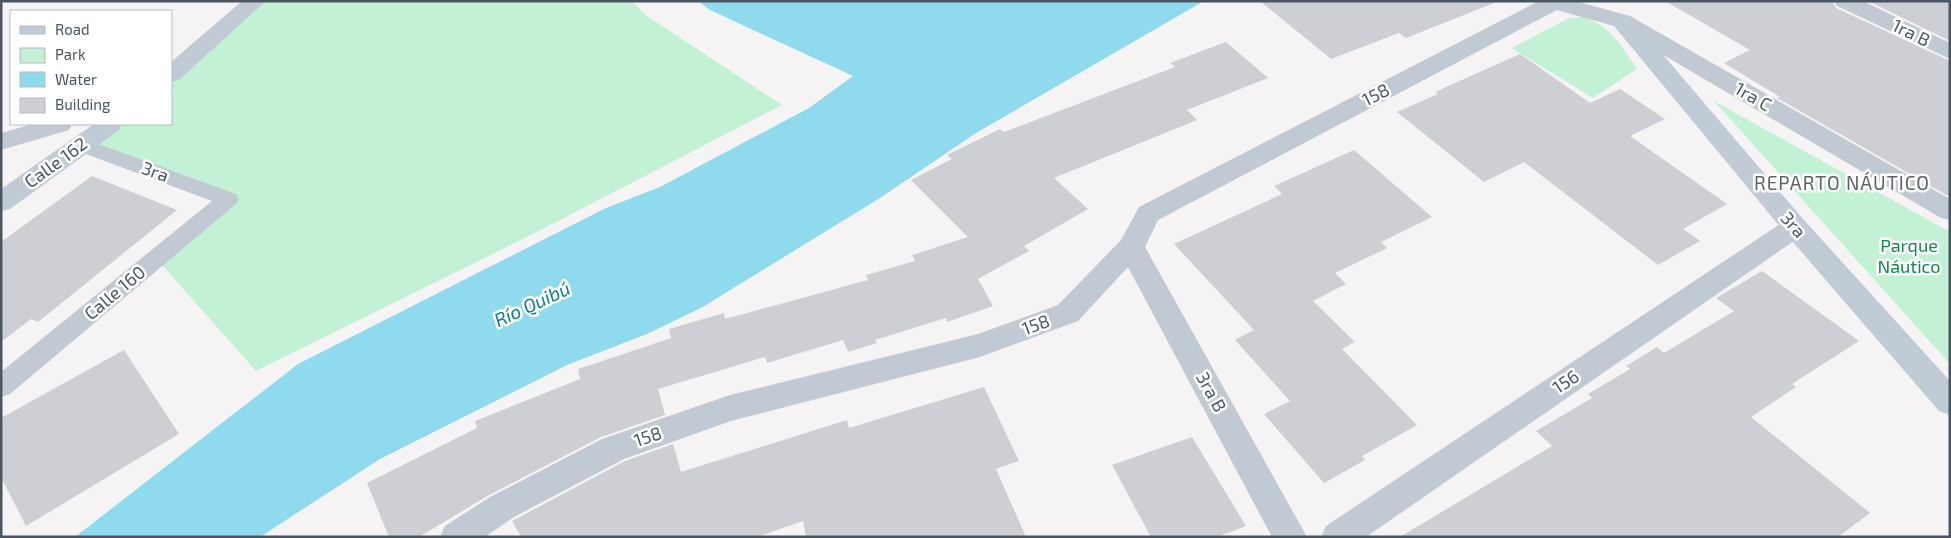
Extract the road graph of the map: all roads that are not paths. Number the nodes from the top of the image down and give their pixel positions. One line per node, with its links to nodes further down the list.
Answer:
1 (255, 1): 6 (street)
2 (1845, 1): 5 (street, 1ra B)
3 (1552, 2): 4 (street, 1ra C); 15 (street, 158)
4 (1624, 11): 13 (street, 1ra C); 14 (street, 3ra)
5 (1950, 52)
6 (172, 74)
7 (57, 125): 9 (street)
8 (109, 125): 10 (street, Calle 162)
9 (1, 142)
10 (82, 145): 11 (lane, 3ra); 12 (street, Calle 162)
11 (228, 199): 16 (lane, Calle 160)
12 (1, 202)
13 (1950, 211)
14 (1795, 227): 17 (street, 3ra); 20 (street, 156)
15 (1131, 247): 18 (street, 158); 19 (street, 3ra B)
16 (1, 386)
17 (1950, 402)
18 (457, 537)
19 (1290, 537)
20 (1338, 537)

